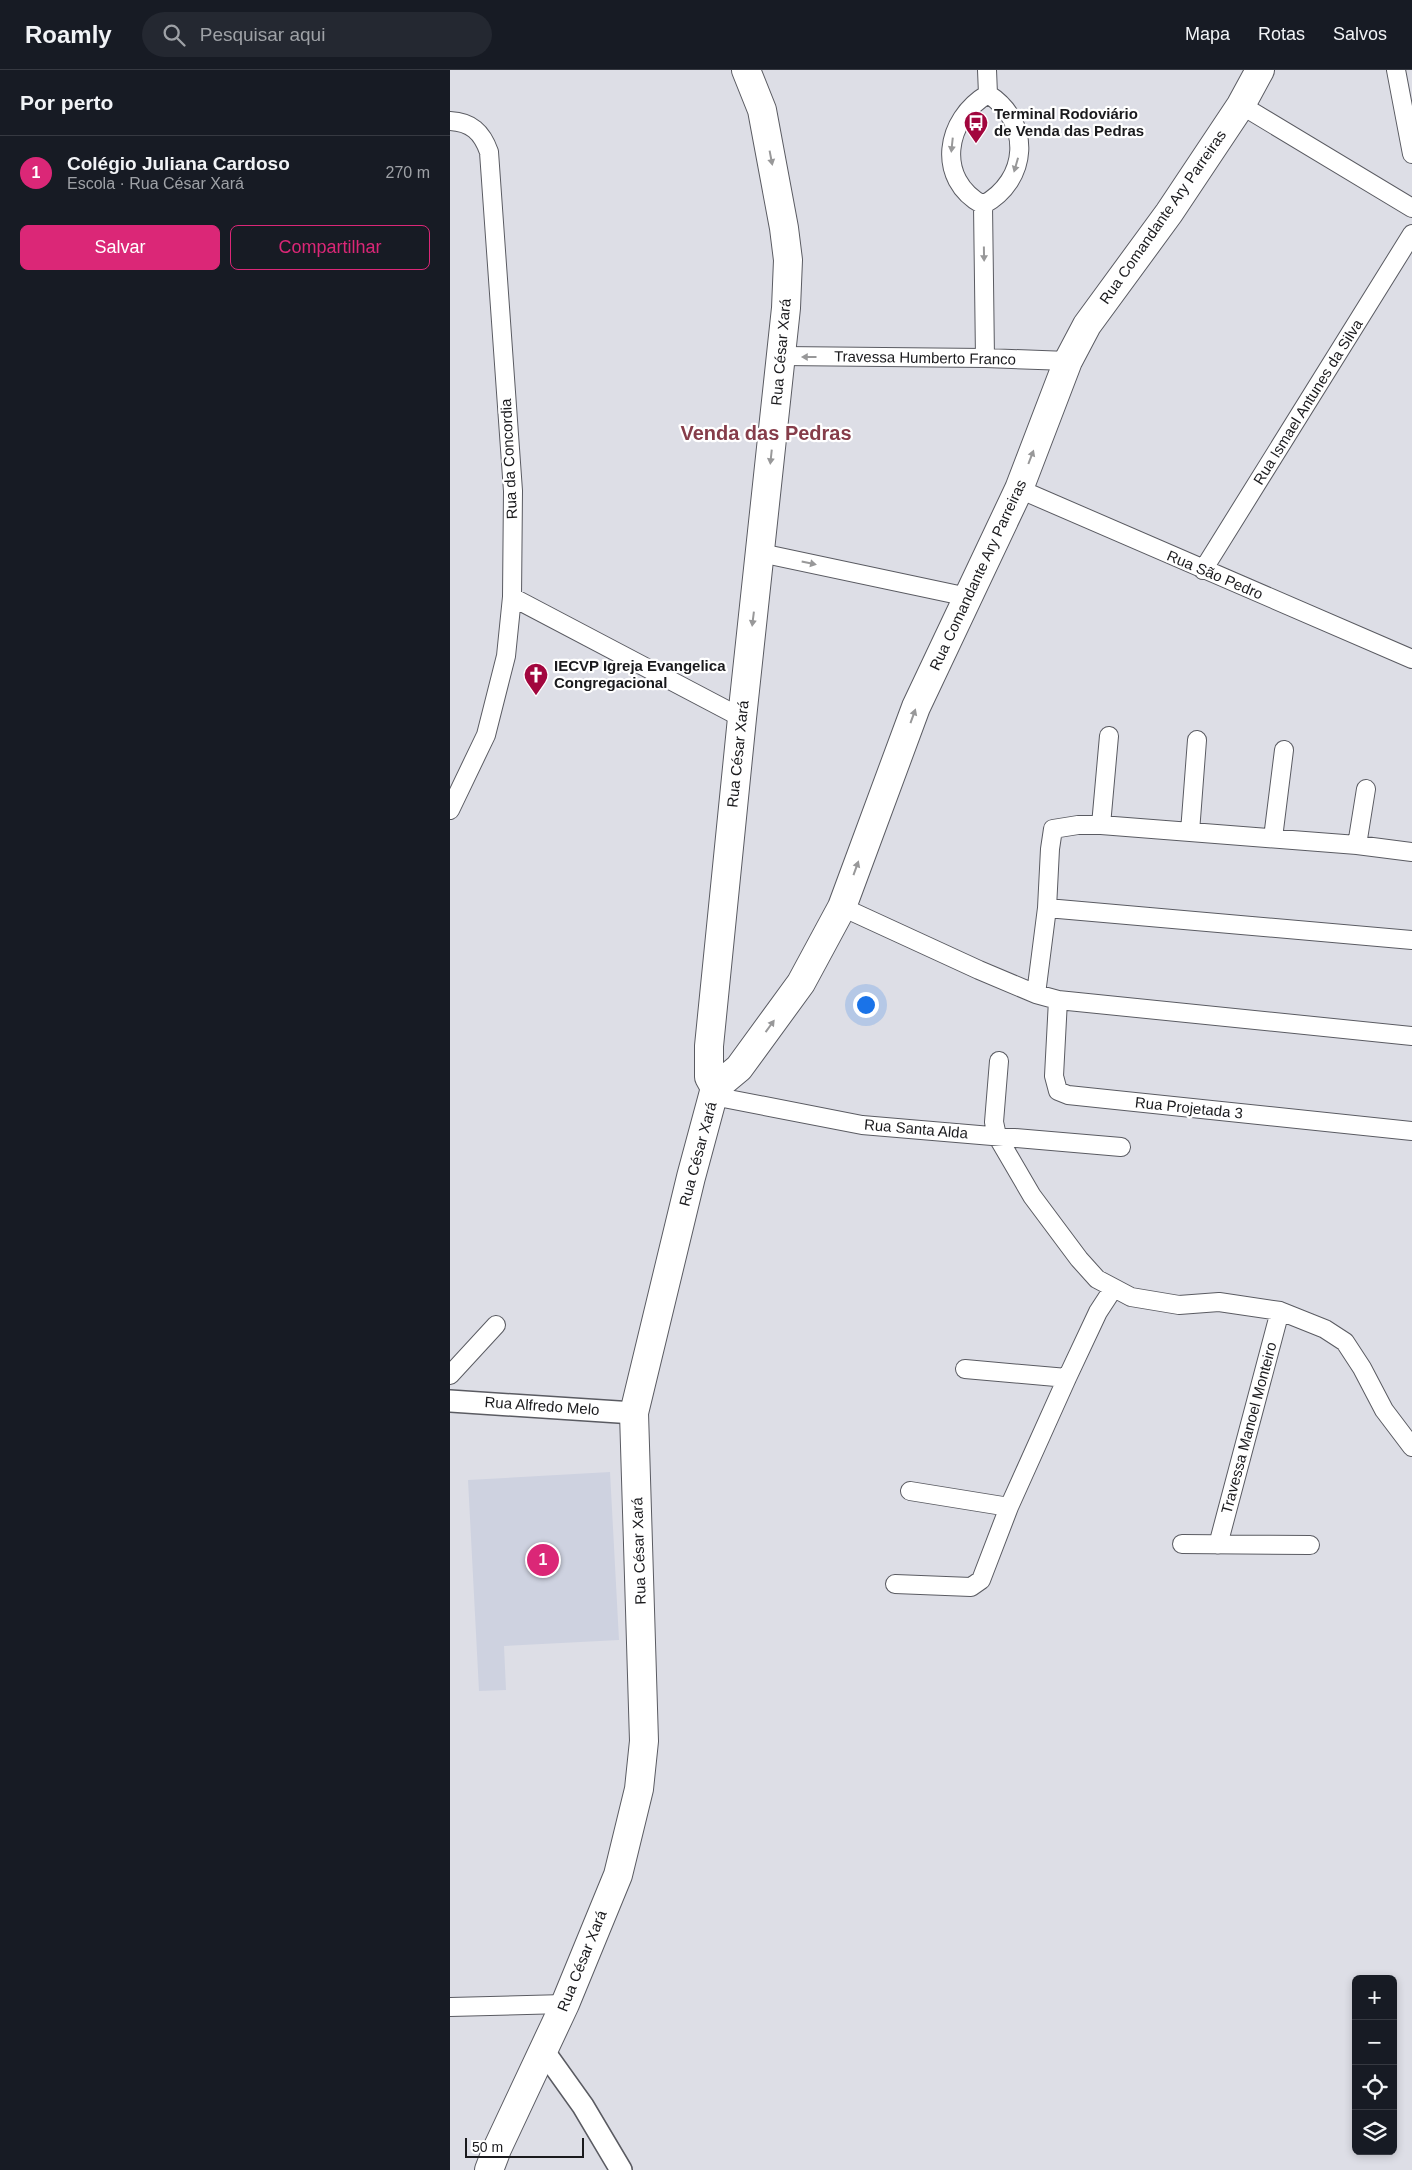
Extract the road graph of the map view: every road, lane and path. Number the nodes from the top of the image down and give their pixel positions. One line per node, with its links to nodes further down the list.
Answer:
1 (746, 70): 8 (main road, Rua César Xará)
2 (761, 70): 8 (main road, Rua César Xará)
3 (987, 70): 6 (street)
4 (1260, 70): 7 (main road, Rua Comandante Ary Parreiras)
5 (1396, 70): 10 (street)
6 (988, 94): 11 (street, one-way to 11); 11 (street, one-way to 11)
7 (1241, 105): 12 (street); 16 (main road, Rua Comandante Ary Parreiras)
8 (762, 110): 14 (main road, Rua César Xará, one-way to 14)
9 (450, 121): 20 (street, Rua da Concordia)
10 (1412, 154)
11 (983, 205): 15 (street, one-way to 15)
12 (1412, 208)
13 (1412, 234): 19 (street, Rua Ismael Antunes da Silva)
14 (782, 356): 15 (street, Travessa Humberto Franco, one-way to 14); 18 (main road, Rua César Xará, one-way to 18)
15 (985, 358): 16 (street, Travessa Humberto Franco)
16 (1068, 361): 17 (main road, Rua Comandante Ary Parreiras, one-way to 16)
17 (1018, 489): 19 (street, Rua São Pedro); 21 (main road, Rua Comandante Ary Parreiras)
18 (761, 553): 21 (street, one-way to 21); 23 (main road, Rua César Xará, one-way to 23)
19 (1203, 570): 22 (street, Rua São Pedro)
20 (512, 597): 23 (street); 28 (street, Rua da Concordia)
21 (968, 597): 34 (main road, Rua Comandante Ary Parreiras, one-way to 21)
22 (1412, 660)
23 (742, 718): 40 (main road, Rua César Xará)
24 (1109, 736): 29 (street)
25 (1196, 740): 30 (street)
26 (1284, 750): 31 (street)
27 (1366, 789): 32 (street)
28 (450, 810)
29 (1101, 825): 30 (street); 35 (street)
30 (1190, 832): 31 (street)
31 (1273, 838): 32 (street)
32 (1357, 845): 33 (street)
33 (1412, 852)
34 (842, 907): 37 (street); 41 (main road, Rua Comandante Ary Parreiras, one-way to 34)
35 (1047, 908): 36 (street); 37 (street)
36 (1412, 940)
37 (1036, 994): 38 (street)
38 (1058, 1000): 39 (street); 44 (street, Rua Projetada 3)
39 (1412, 1036)
40 (709, 1046): 41 (main road); 43 (main road, Rua César Xará)
41 (747, 1057): 43 (main road, Rua Comandante Ary Parreiras)
42 (999, 1060): 45 (street)
43 (714, 1092): 45 (street, Rua Santa Alda); 54 (main road, Rua César Xará)
44 (1412, 1131)
45 (997, 1136): 46 (street, Rua Santa Alda); 47 (street)
46 (1121, 1146)
47 (1112, 1289): 48 (street); 52 (street)
48 (1280, 1311): 55 (street); 59 (street, Travessa Manoel Monteiro)
49 (496, 1325): 51 (street)
50 (965, 1369): 52 (street)
51 (450, 1375)
52 (1067, 1378): 57 (street)
53 (450, 1401): 54 (street, Rua Alfredo Melo)
54 (634, 1413): 62 (main road, Rua César Xará)
55 (1412, 1447)
56 (910, 1491): 57 (street)
57 (1010, 1506): 61 (street)
58 (1182, 1544): 59 (street)
59 (1218, 1545): 60 (street)
60 (1310, 1545)
61 (895, 1584)
62 (565, 2004): 63 (street); 64 (main road, Rua César Xará)
63 (450, 2007)
64 (543, 2050): 65 (main road, Rua César Xará); 66 (street)
65 (489, 2170)
66 (621, 2170)

